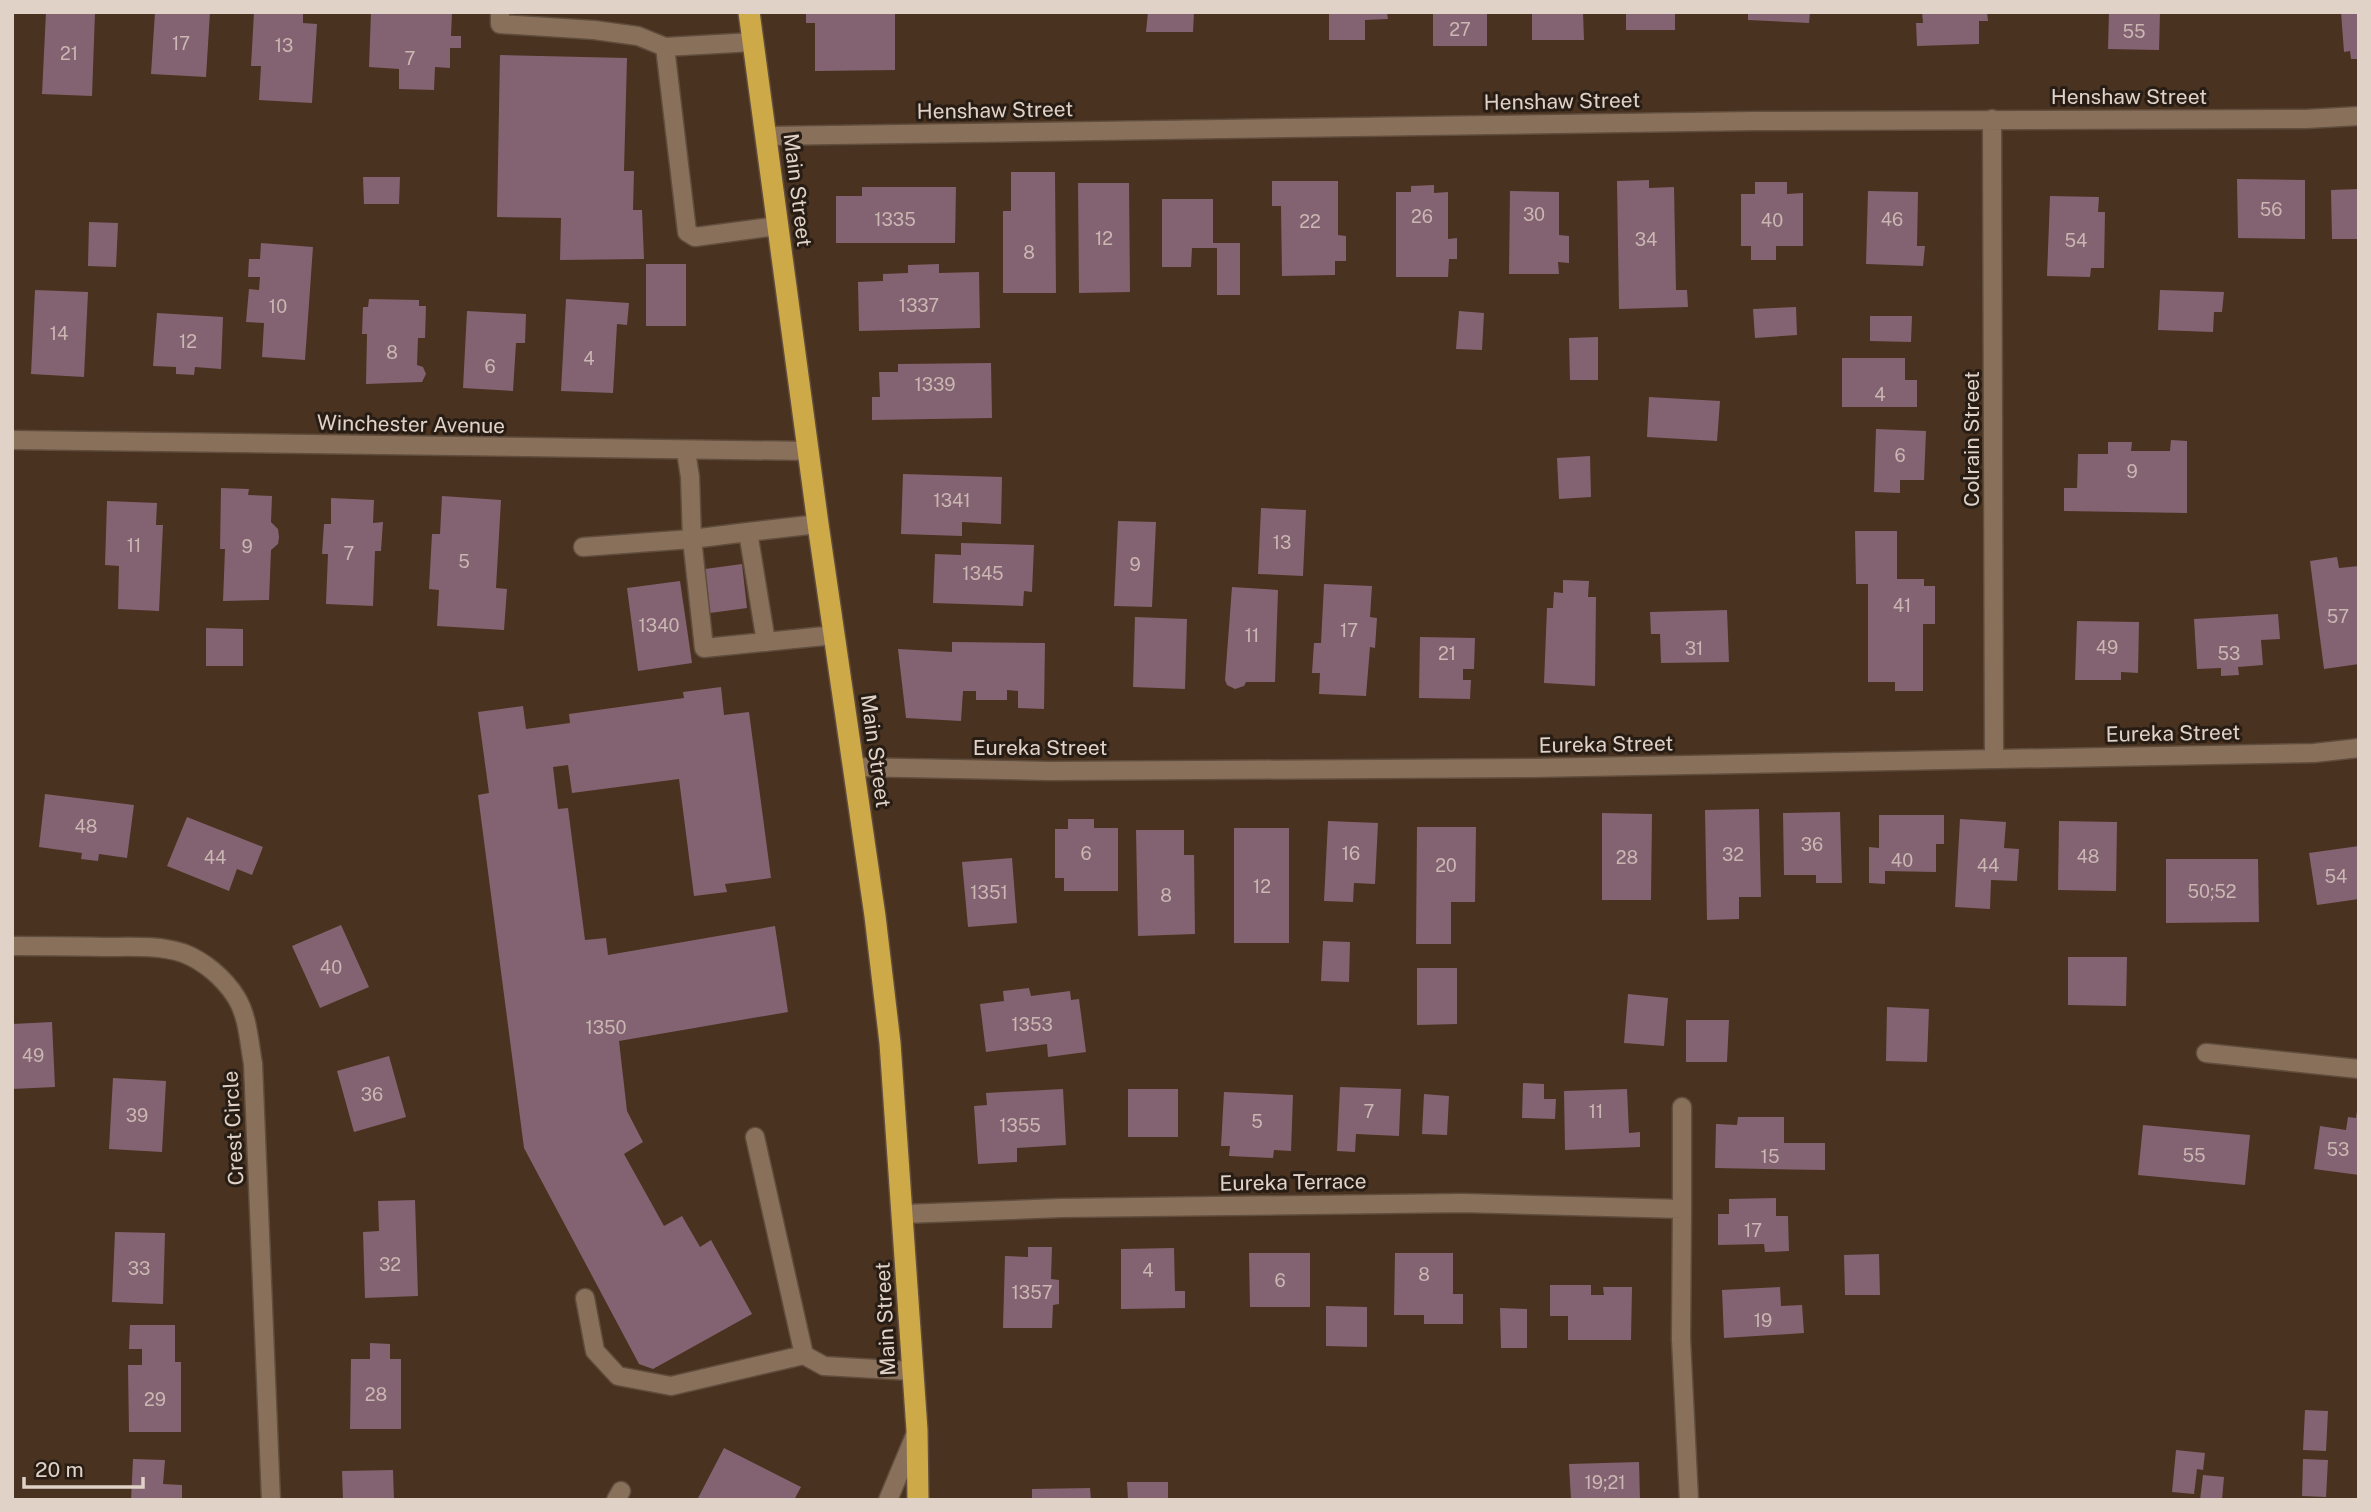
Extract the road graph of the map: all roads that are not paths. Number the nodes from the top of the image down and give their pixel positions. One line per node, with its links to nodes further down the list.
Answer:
1 (500, 12): 4 (street)
2 (749, 12): 3 (highway, Main Street)
3 (753, 42): 4 (street); 7 (highway, Main Street)
4 (665, 47): 8 (street)
5 (2359, 116): 6 (street, Henshaw Street)
6 (1992, 120): 7 (street, Henshaw Street); 19 (street, Colrain Street)
7 (766, 136): 8 (highway, Main Street)
8 (777, 226): 11 (highway, Main Street)
9 (12, 440): 10 (street, Winchester Avenue)
10 (686, 451): 11 (street, Winchester Avenue); 14 (street)
11 (809, 451): 12 (highway, Main Street)
12 (818, 524): 13 (street); 16 (highway, Main Street)
13 (748, 532): 14 (street); 17 (street)
14 (692, 539): 15 (street); 17 (street)
15 (583, 547)
16 (835, 635): 17 (street); 20 (highway, Main Street)
17 (766, 642)
18 (2359, 748): 19 (street, Eureka Street)
19 (1994, 758): 20 (street, Eureka Street)
20 (854, 767): 27 (highway, Main Street)
21 (12, 946): 32 (street, Crest Circle)
22 (2206, 1054): 23 (street)
23 (2359, 1069)
24 (1682, 1107): 26 (street)
25 (755, 1137): 29 (street)
26 (1682, 1209): 27 (street, Eureka Terrace); 35 (street)
27 (903, 1214): 30 (highway, Main Street)
28 (585, 1297): 29 (street)
29 (804, 1355): 30 (street)
30 (912, 1371): 31 (highway, Main Street)
31 (917, 1430): 33 (street); 34 (highway, Main Street)
32 (271, 1500)
33 (888, 1500)
34 (918, 1500)
35 (1689, 1500)

